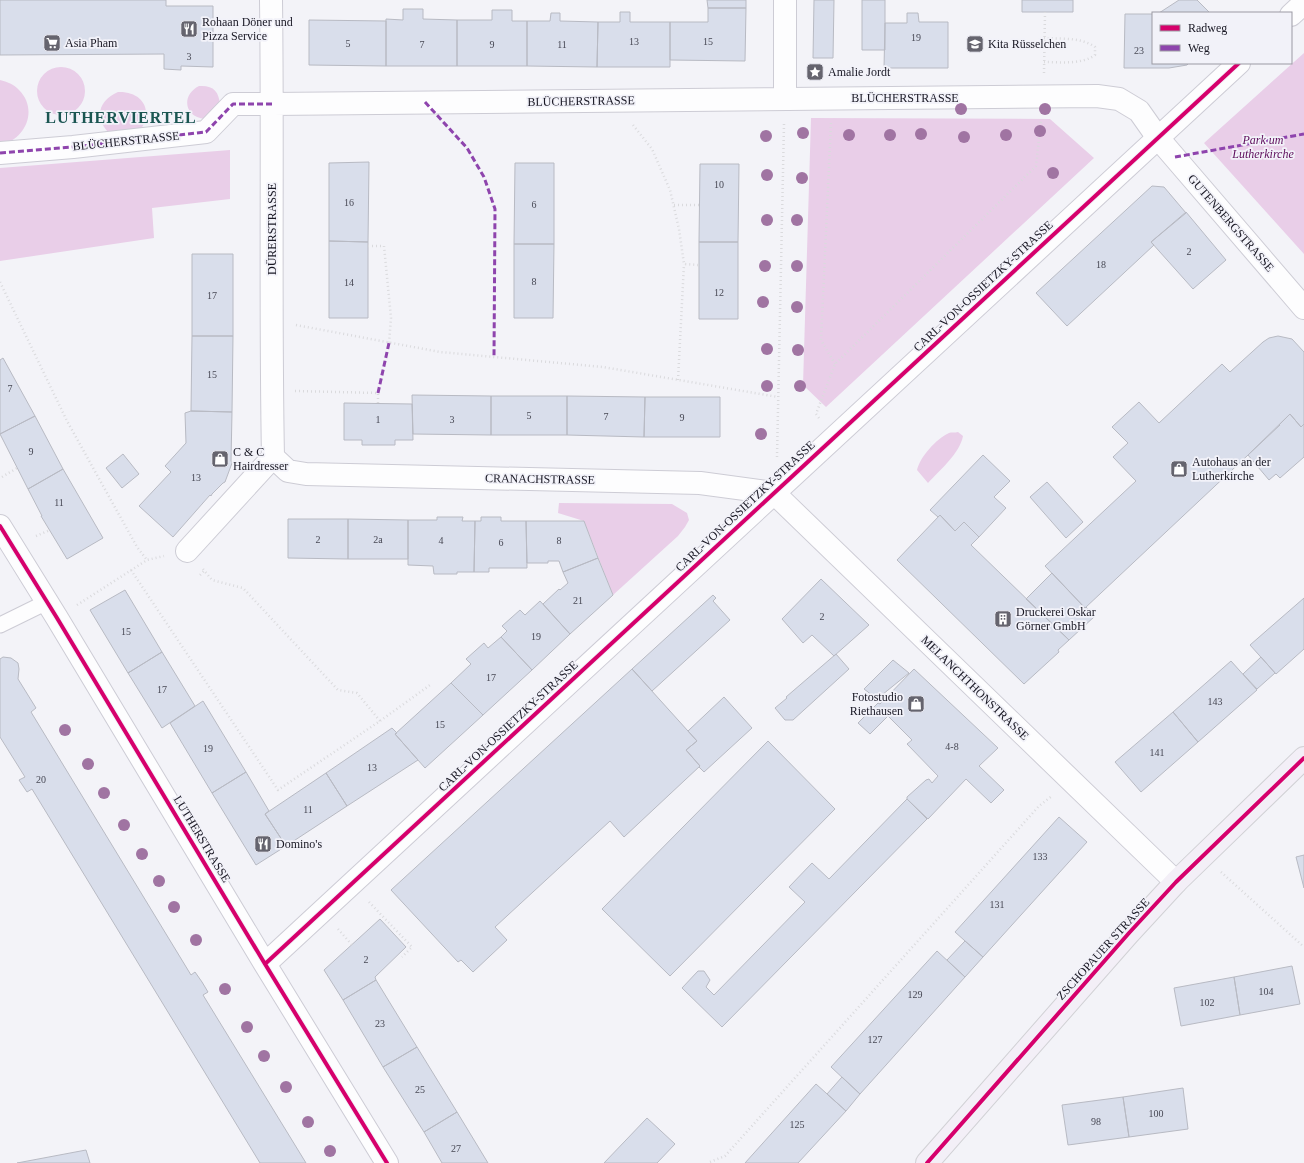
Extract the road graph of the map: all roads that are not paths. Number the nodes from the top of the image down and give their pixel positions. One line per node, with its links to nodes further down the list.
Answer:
1 (271, 0): 7 (street, DÜRERSTRASSE)
2 (785, 0): 6 (street)
3 (1304, 3): 4 (street)
4 (1292, 14)
5 (1238, 64): 8 (street, CARL-VON-OSSIETZKY-STRASSE)
6 (785, 99): 7 (street, BLÜCHERSTRASSE); 8 (street, BLÜCHERSTRASSE)
7 (272, 104): 9 (street, BLÜCHERSTRASSE); 11 (street, DÜRERSTRASSE)
8 (1158, 138): 10 (street, GUTENBERGSTRASSE); 12 (street, CARL-VON-OSSIETZKY-STRASSE)
9 (0, 153)
10 (1304, 308)
11 (273, 457): 12 (street, CRANACHSTRASSE); 14 (street)
12 (774, 493): 18 (street, MELANCHTHONSTRASSE); 19 (street, CARL-VON-OSSIETZKY-STRASSE)
13 (0, 526): 15 (street, LUTHERSTRASSE)
14 (187, 551)
15 (52, 610): 16 (lane); 19 (street, LUTHERSTRASSE)
16 (0, 625)
17 (1304, 758): 18 (main road, ZSCHOPAUER STRASSE)
18 (1176, 882): 21 (main road, ZSCHOPAUER STRASSE)
19 (265, 964): 20 (street, LUTHERSTRASSE)
20 (387, 1163)
21 (927, 1163)

